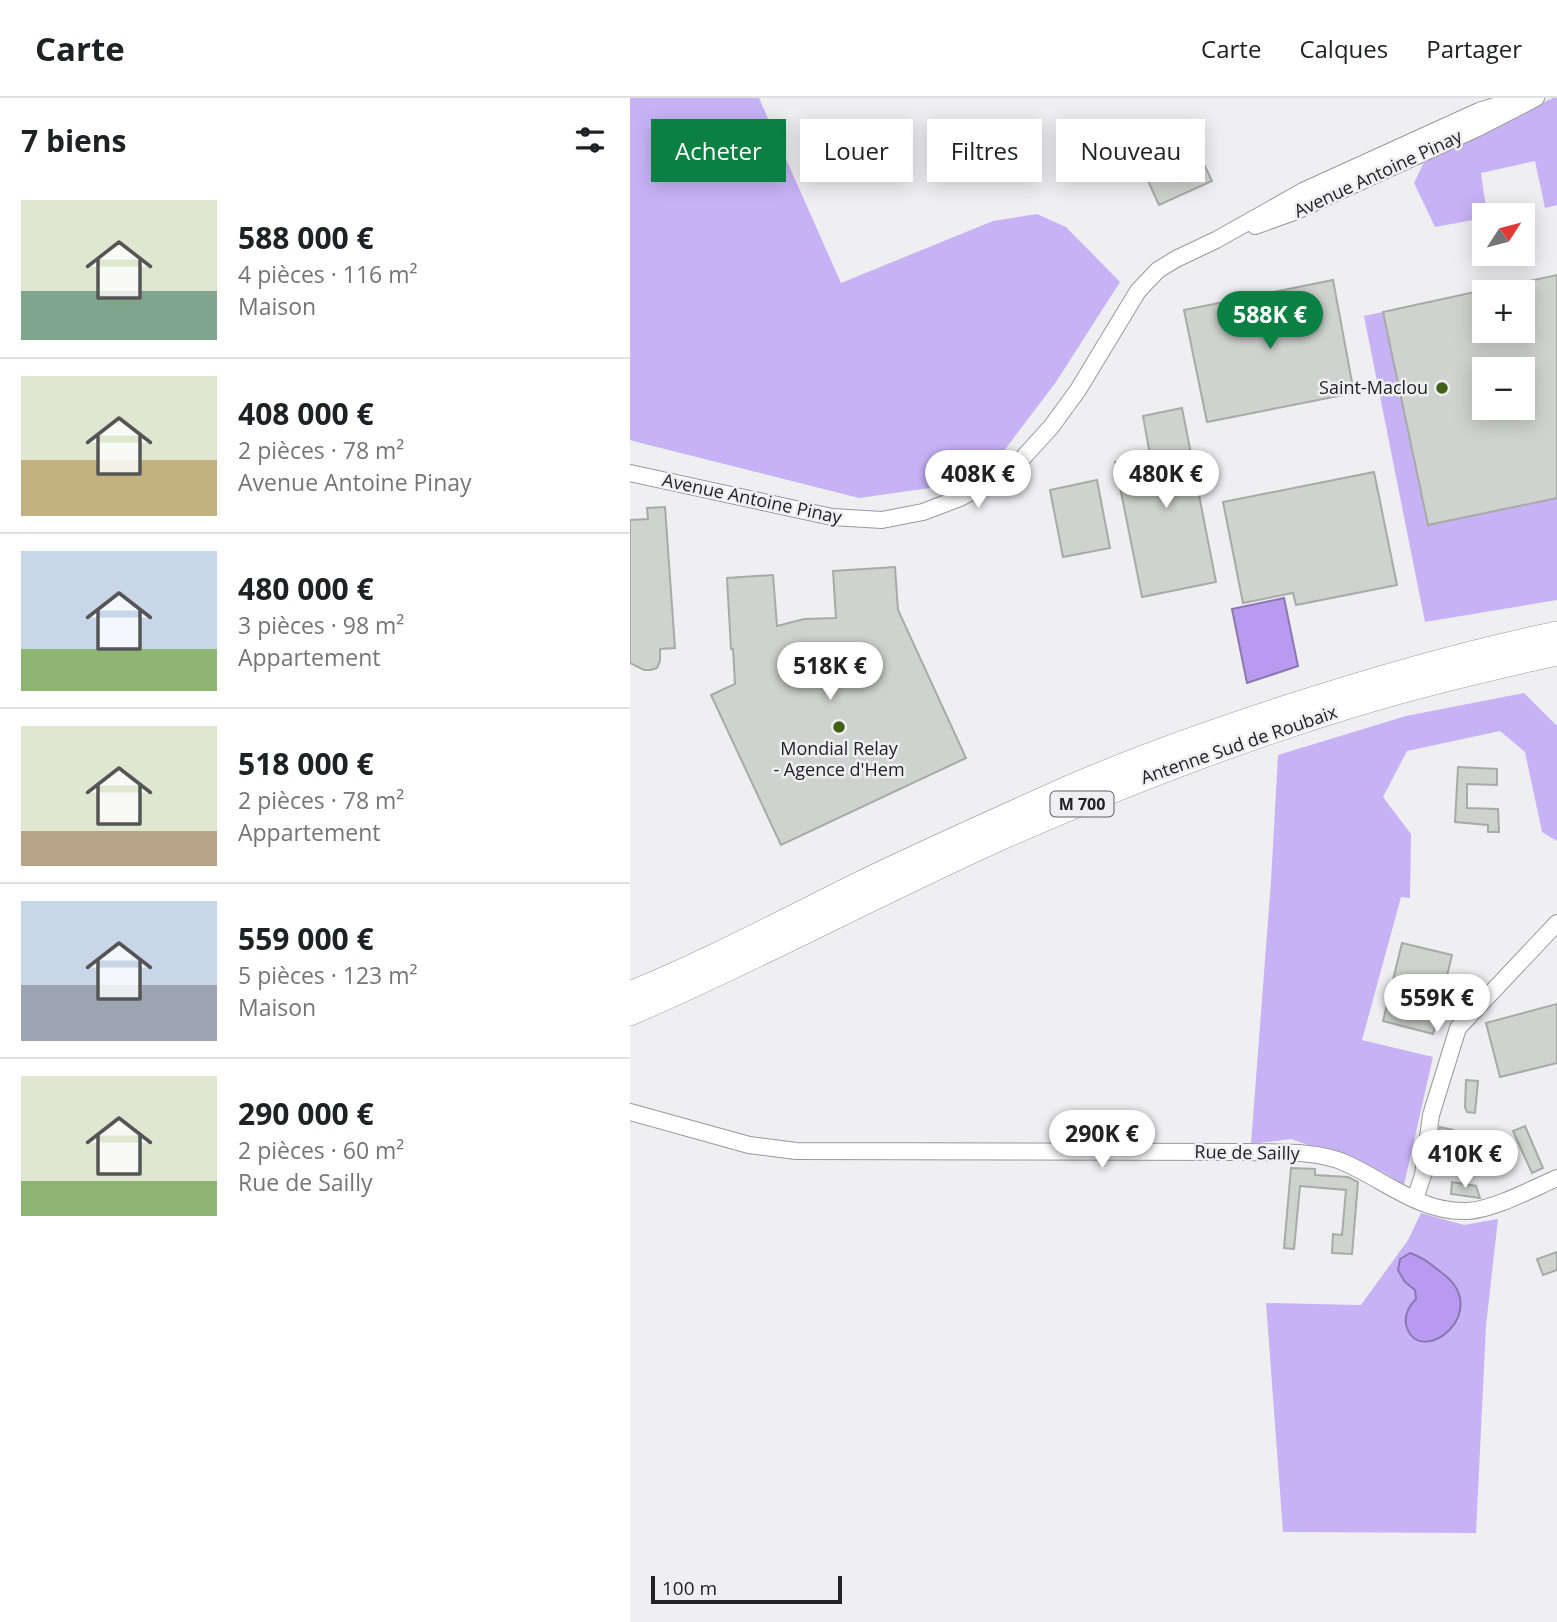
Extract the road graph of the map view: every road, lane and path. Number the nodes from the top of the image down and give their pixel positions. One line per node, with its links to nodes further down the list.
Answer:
1 (1520, 98): 3 (street, Avenue Antoine Pinay)
2 (1536, 98): 3 (street, Avenue Antoine Pinay)
3 (1393, 159): 4 (street, Avenue Antoine Pinay)
4 (630, 473)
5 (1557, 634): 8 (highway, Antenne Sud de Roubaix / M 700)
6 (1557, 654): 9 (highway, Antenne Sud de Roubaix / M 700)
7 (1557, 923): 12 (street)
8 (630, 993)
9 (630, 1014)
10 (630, 1112): 12 (street, Rue de Sailly)
11 (1557, 1178): 12 (street, Rue de Sailly)
12 (1415, 1199)

